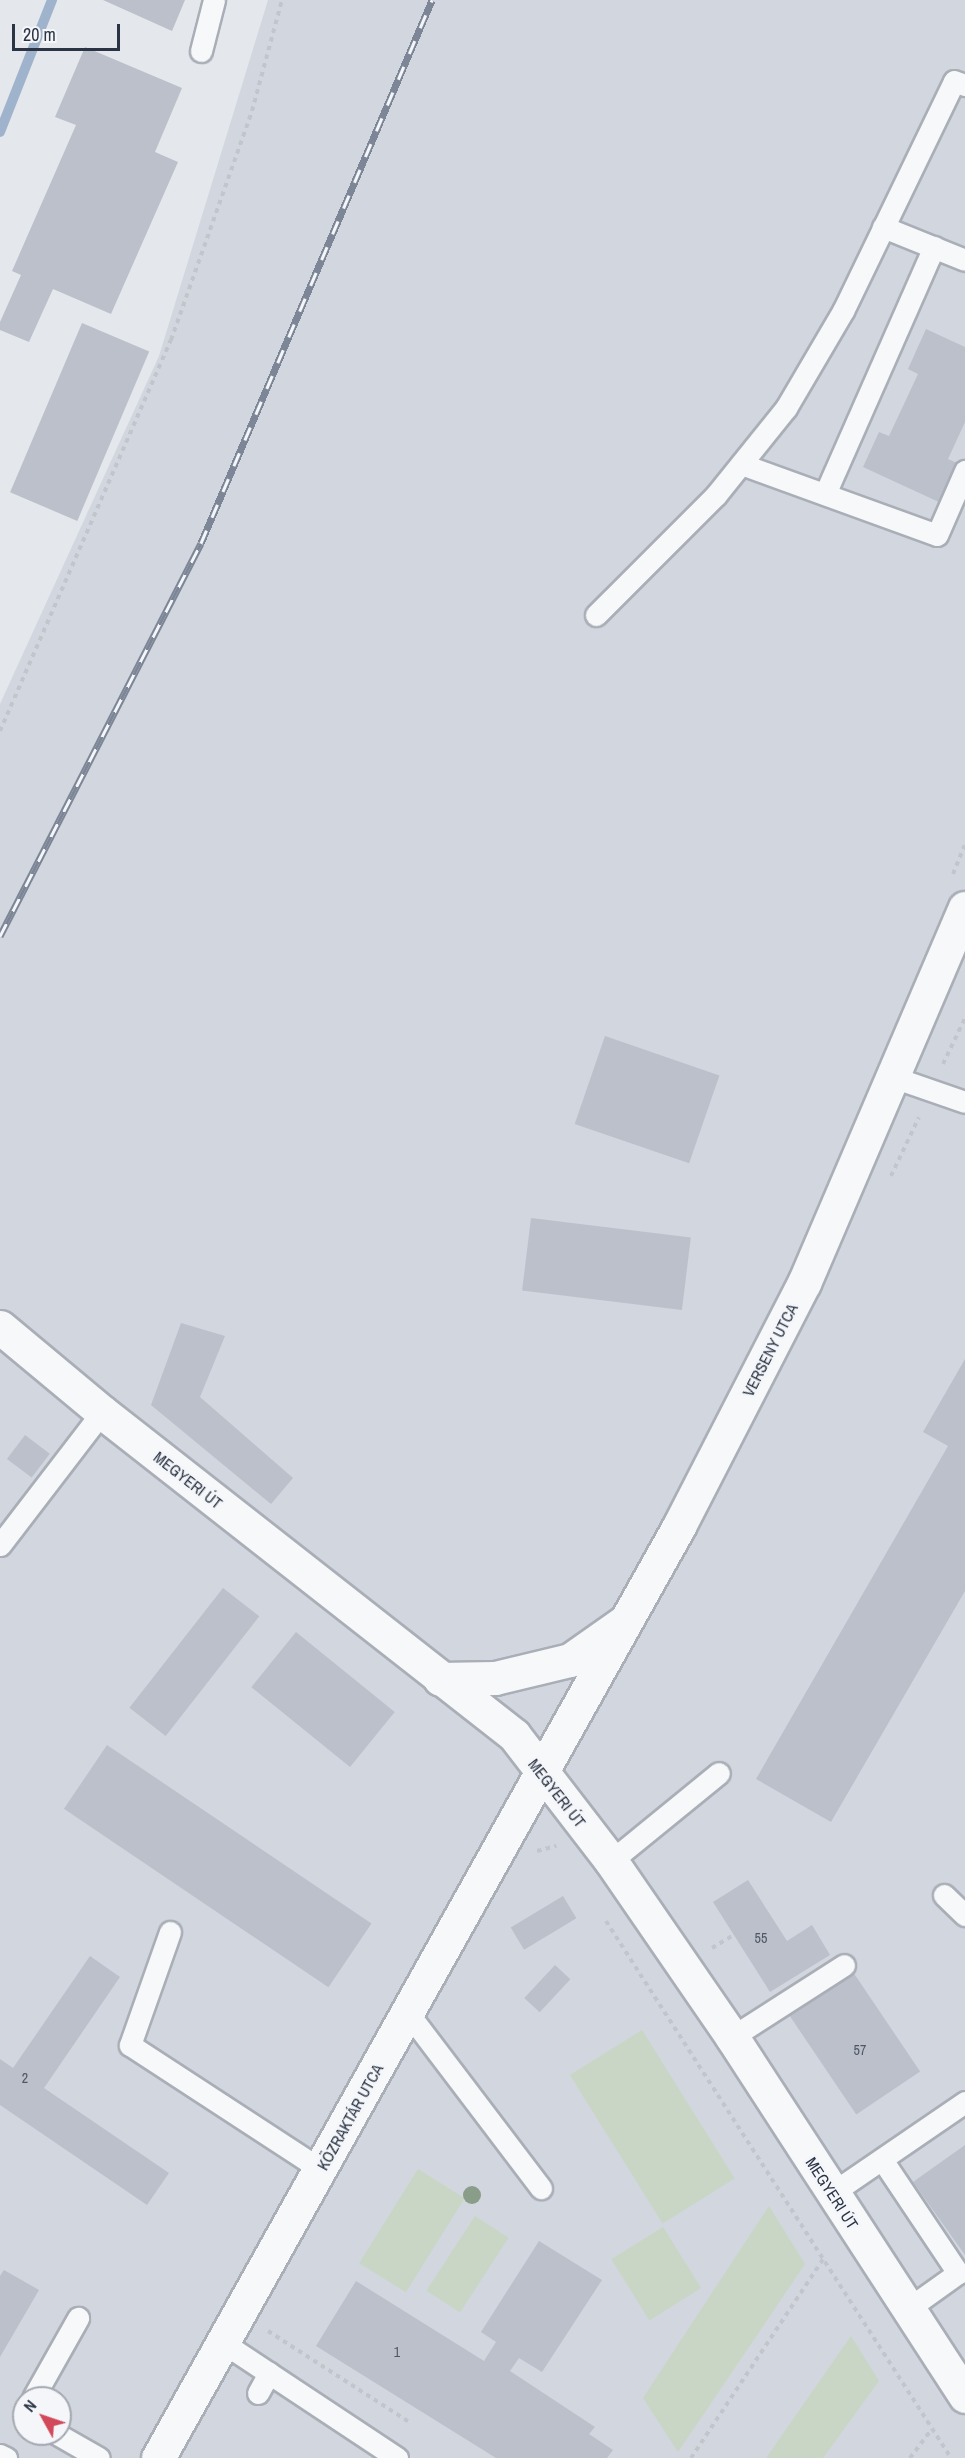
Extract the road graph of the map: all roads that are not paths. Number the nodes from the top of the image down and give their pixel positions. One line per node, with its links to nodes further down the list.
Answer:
1 (214, 0): 2 (lane)
2 (201, 51)
3 (965, 85): 4 (lane)
4 (883, 227): 5 (lane); 7 (lane)
5 (934, 247): 6 (lane); 9 (lane)
6 (965, 260)
7 (741, 464): 9 (lane); 10 (lane)
8 (965, 471): 9 (lane)
9 (825, 494)
10 (596, 615)
11 (965, 908): 12 (street, VERSENY UTCA)
12 (893, 1077): 13 (lane); 17 (street, VERSENY UTCA)
13 (965, 1102)
14 (0, 1327): 15 (street, MEGYERI ÚT)
15 (102, 1412): 16 (lane); 18 (street, MEGYERI ÚT)
16 (0, 1545)
17 (628, 1620): 18 (street); 20 (street, VERSENY UTCA)
18 (440, 1679): 20 (street, MEGYERI ÚT)
19 (719, 1773): 21 (lane)
20 (542, 1776): 21 (street, MEGYERI ÚT); 26 (street, KÖZRAKTÁR UTCA)
21 (611, 1861): 27 (street, MEGYERI ÚT)
22 (944, 1895): 23 (lane)
23 (965, 1915)
24 (170, 1932): 30 (lane)
25 (844, 1965): 27 (lane)
26 (408, 2013): 30 (street, KÖZRAKTÁR UTCA); 31 (lane)
27 (732, 2037): 32 (street, MEGYERI ÚT)
28 (965, 2102): 29 (lane)
29 (883, 2161): 32 (lane); 33 (lane)
30 (320, 2169): 35 (street, KÖZRAKTÁR UTCA)
31 (541, 2187)
32 (831, 2193): 33 (street, MEGYERI ÚT)
33 (909, 2308): 39 (street, MEGYERI ÚT)
34 (78, 2318): 37 (lane)
35 (222, 2342): 36 (lane); 44 (street, KÖZRAKTÁR UTCA)
36 (269, 2373): 38 (lane); 45 (lane)
37 (40, 2386)
38 (258, 2393)
39 (965, 2396)
40 (72, 2443): 43 (lane)
41 (0, 2455): 42 (lane)
42 (6, 2458)
43 (99, 2458)
44 (158, 2458)
45 (397, 2458)

